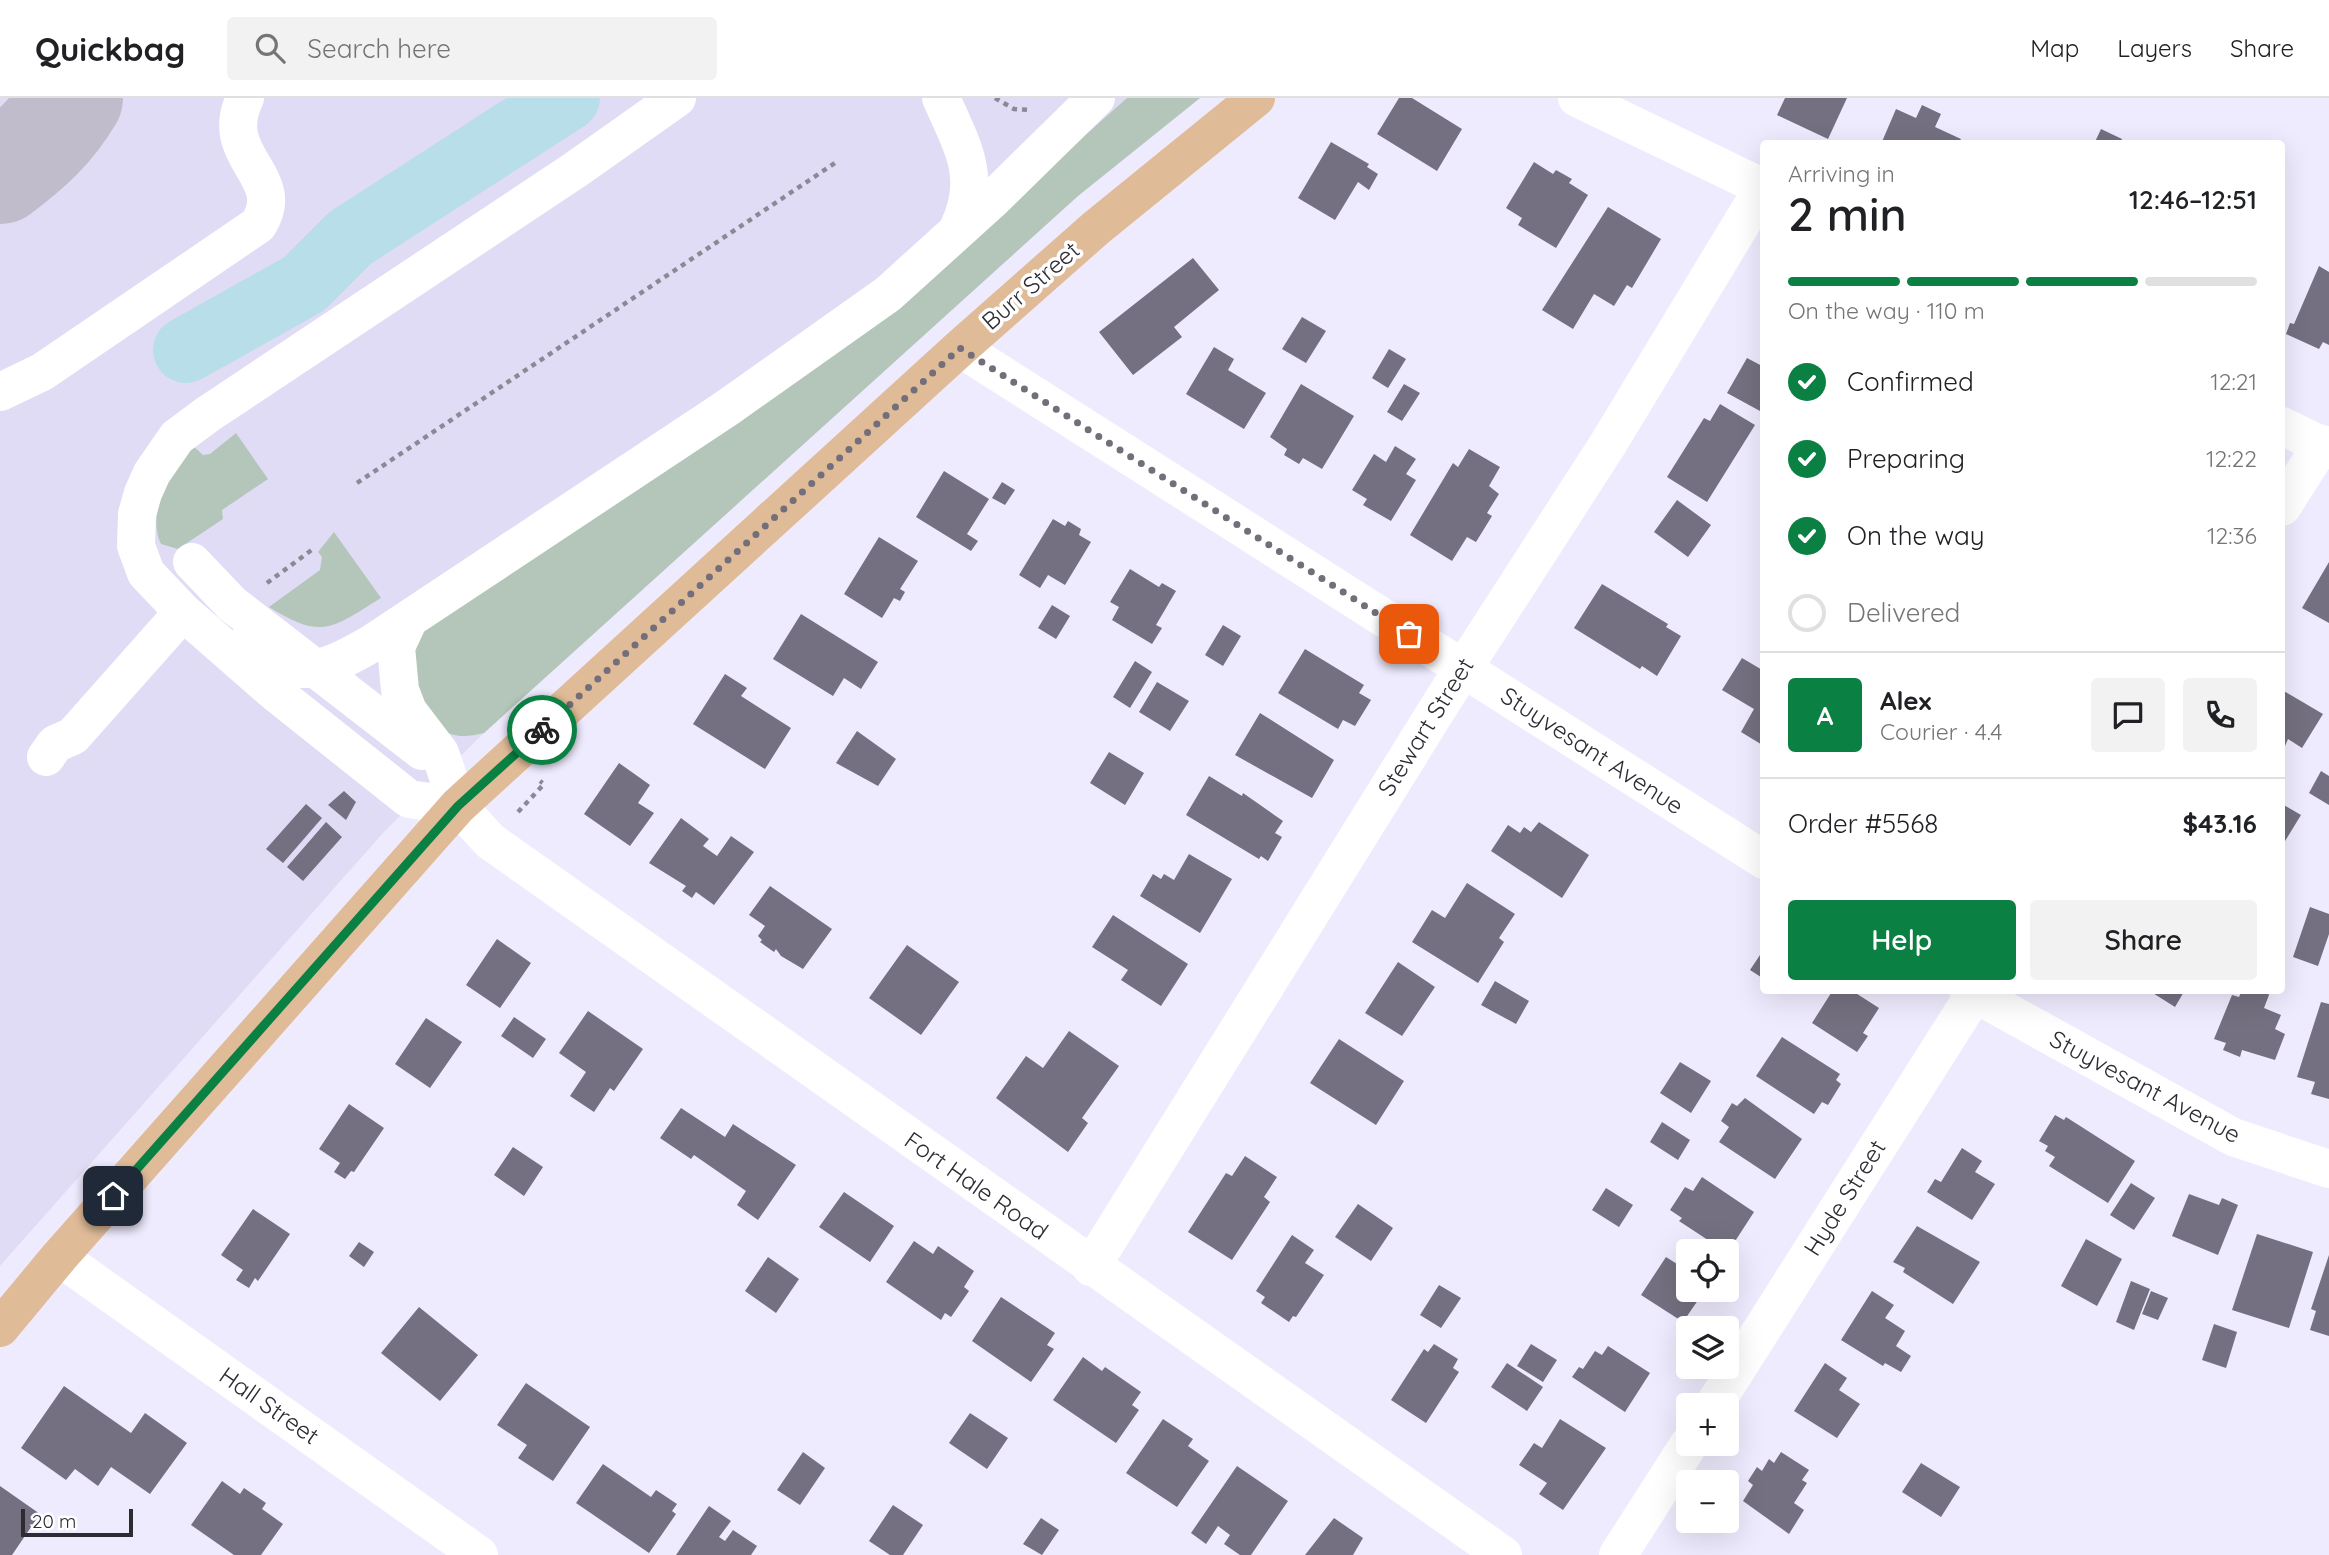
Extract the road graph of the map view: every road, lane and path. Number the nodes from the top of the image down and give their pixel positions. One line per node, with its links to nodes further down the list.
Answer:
1 (246, 98): 16 (street)
2 (677, 98): 24 (street)
3 (942, 98): 14 (street)
4 (947, 98): 13 (street)
5 (995, 98): 9 (path)
6 (1096, 98): 13 (street)
7 (1256, 98): 15 (main road, Burr Street)
8 (1577, 98): 11 (street)
9 (1040, 108)
10 (835, 163): 19 (path)
11 (1760, 187)
12 (1760, 193): 27 (street, Stewart Street)
13 (993, 199): 14 (street)
14 (958, 229): 25 (street)
15 (960, 348): 27 (street, Stuyvesant Avenue); 30 (main road, Burr Street)
16 (0, 392)
17 (2285, 427): 18 (street)
18 (2325, 447): 20 (street)
19 (357, 483)
20 (2285, 503)
21 (313, 549): 23 (path)
22 (192, 562): 26 (street)
23 (261, 587)
24 (179, 608): 26 (street); 28 (street); 30 (street)
25 (408, 619): 26 (street); 30 (street)
26 (317, 668): 30 (street)
27 (1463, 668): 32 (street, Stuyvesant Avenue); 37 (street, Stewart Street)
28 (51, 751)
29 (537, 778): 31 (path)
30 (454, 791): 36 (main road, Burr Street); 37 (street, Fort Hale Road)
31 (518, 812)
32 (1760, 857)
33 (1972, 994): 39 (street, Hyde Street)
34 (1977, 994): 35 (street, Stuyvesant Avenue)
35 (2329, 1169)
36 (59, 1257): 38 (main road, Burr Street); 41 (street, Hall Street)
37 (1091, 1267): 42 (street, Fort Hale Road)
38 (0, 1328)
39 (1722, 1393)
40 (1681, 1456): 43 (street)
41 (479, 1555)
42 (1503, 1555)
43 (1618, 1555)

